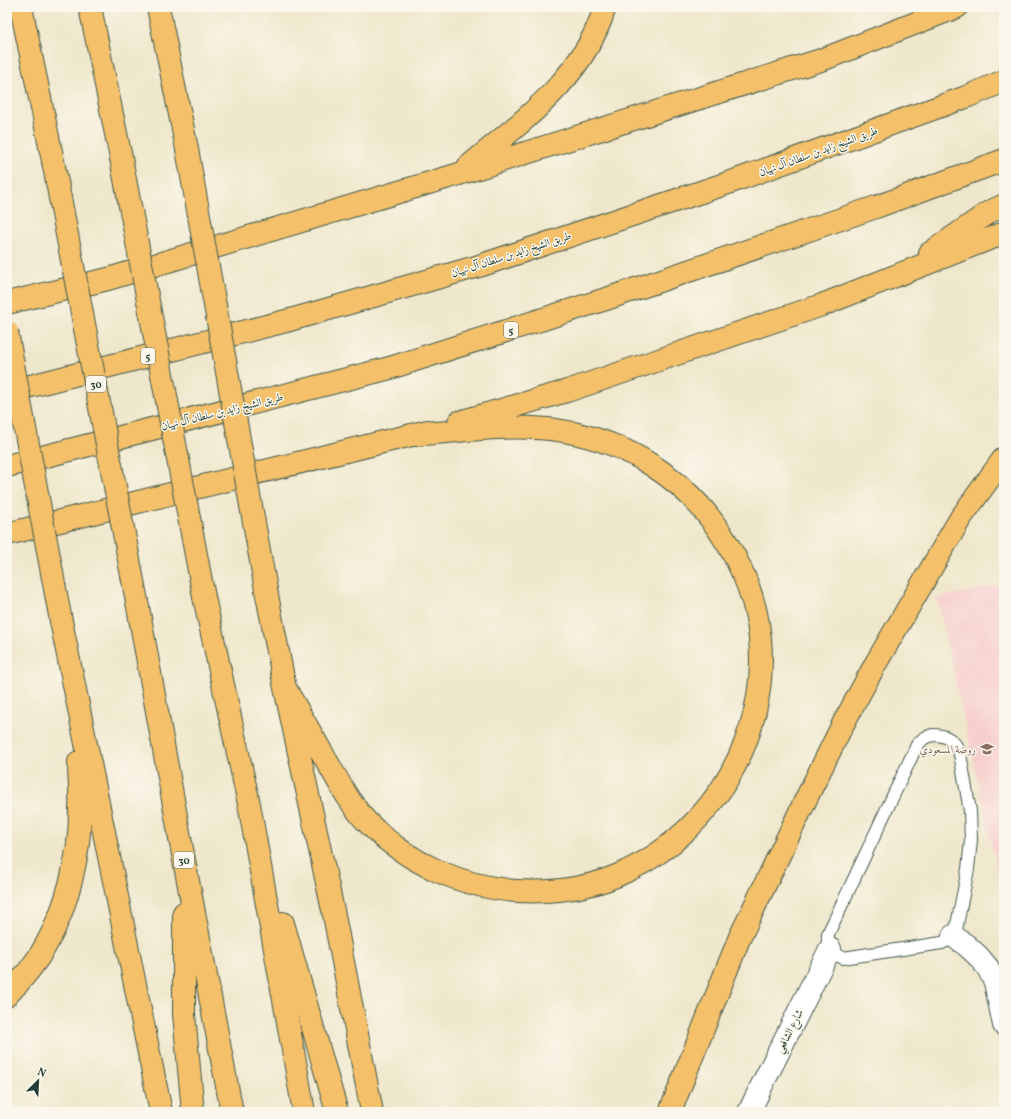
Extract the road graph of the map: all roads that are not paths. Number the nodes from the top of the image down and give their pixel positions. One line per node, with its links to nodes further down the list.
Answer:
1 (21, 7): 12 (highway, 30, bridge)
2 (90, 7): 22 (highway, bridge)
3 (606, 7): 8 (highway)
4 (957, 7): 8 (highway)
5 (159, 12): 20 (highway, bridge)
6 (1004, 81): 15 (highway, طريق الشيخ زايد بن سلطان آل نهيان / 5)
7 (1004, 160): 18 (highway, طريق الشيخ زايد بن سلطان آل نهيان / 5)
8 (459, 174): 12 (highway)
9 (1004, 205): 11 (highway)
10 (1004, 233): 11 (highway)
11 (901, 274): 16 (highway)
12 (77, 286): 13 (highway); 23 (highway, 30, bridge)
13 (7, 303)
14 (7, 332): 21 (highway, bridge)
15 (7, 392)
16 (415, 435): 19 (highway); 20 (highway)
17 (1004, 458): 34 (highway)
18 (7, 466)
19 (7, 534)
20 (285, 688): 33 (highway)
21 (76, 696): 26 (highway); 28 (highway)
22 (249, 804): 31 (highway); 32 (highway)
23 (184, 860): 29 (highway); 30 (highway, 30)
24 (953, 936): 25 (lane); 25 (lane); 27 (street)
25 (830, 950): 35 (street, شارع الشافعي)
26 (7, 995)
27 (1004, 1025)
28 (161, 1112)
29 (193, 1112)
30 (232, 1112)
31 (304, 1112)
32 (337, 1112)
33 (372, 1112)
34 (670, 1112)
35 (750, 1112)

